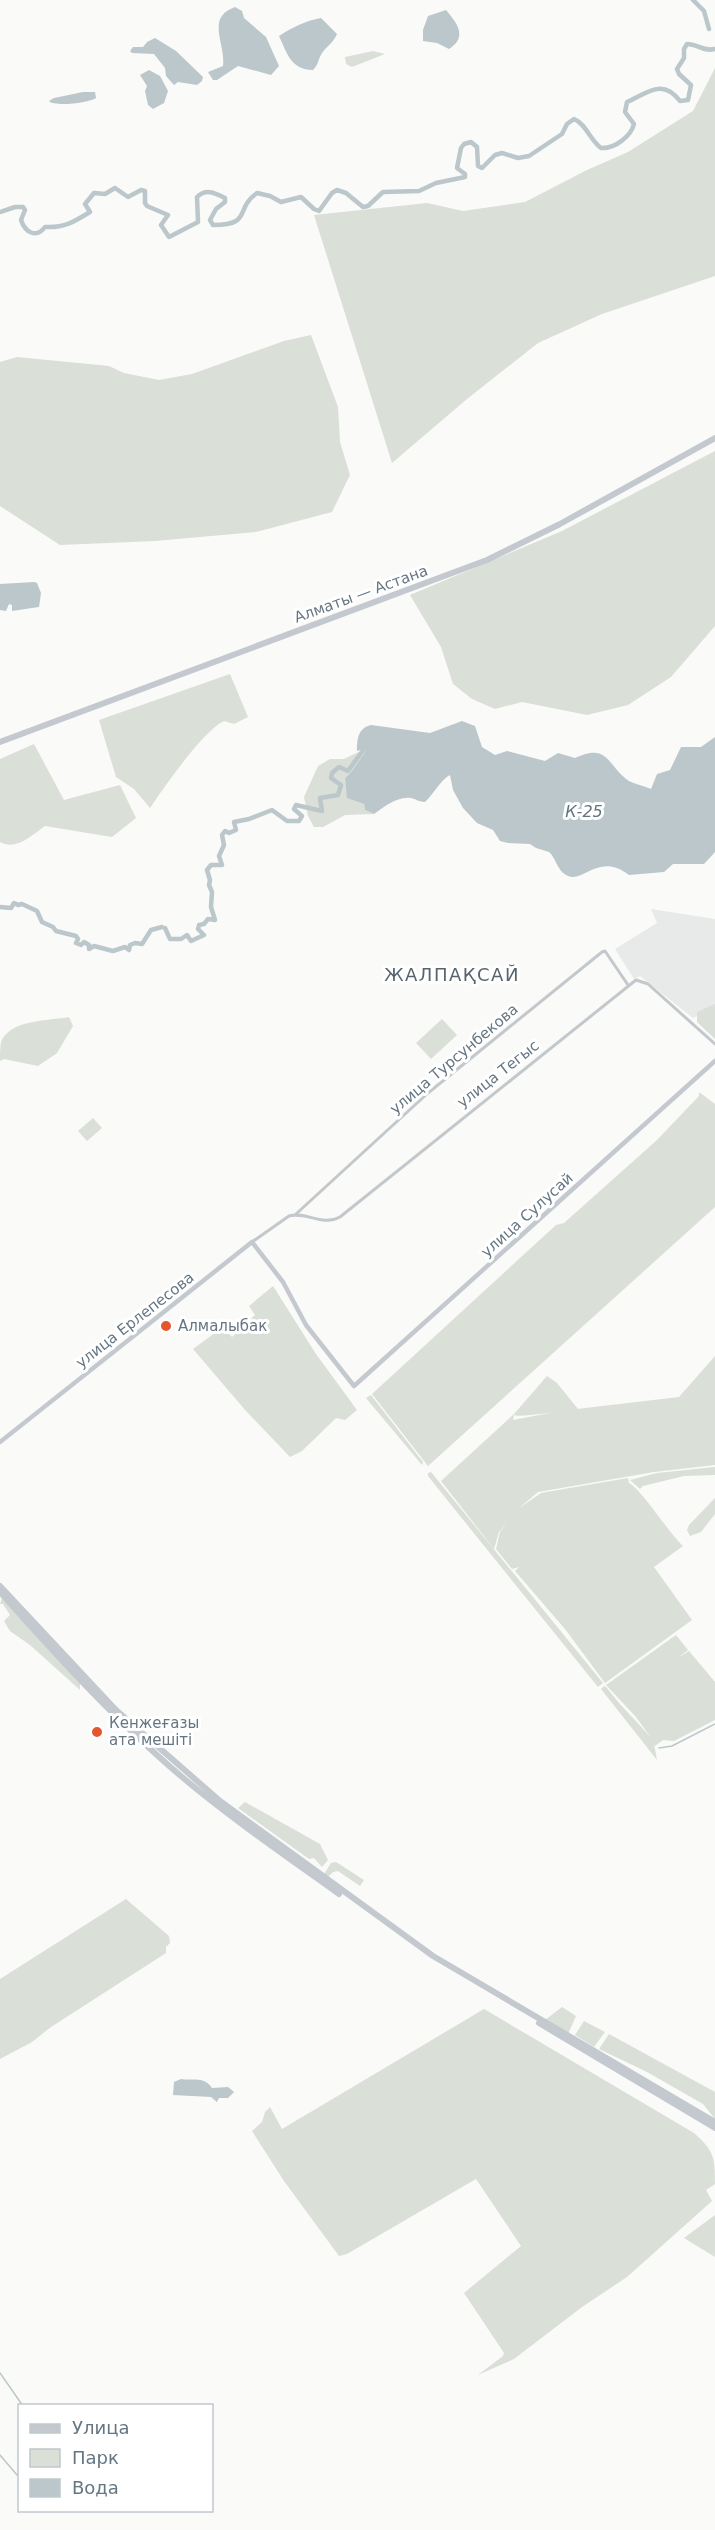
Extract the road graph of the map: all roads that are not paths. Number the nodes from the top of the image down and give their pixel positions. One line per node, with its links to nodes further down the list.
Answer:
1 (715, 438): 2 (highway, Алматы — Астана)
2 (0, 742)
3 (628, 986): 4 (street); 6 (street, улица Тегыс); 6 (street, улица Турсунбекова)
4 (715, 1044)
5 (715, 1061): 8 (main road, улица Сулусай)
6 (296, 1214): 7 (street, улица Тегыс)
7 (284, 1217): 8 (street, улица Ерлепесова)
8 (252, 1242): 9 (main road, улица Ерлепесова)
9 (0, 1442)
10 (0, 1586): 12 (highway)
11 (1, 1594): 12 (highway)
12 (150, 1745): 13 (highway); 14 (highway)
13 (715, 2122)
14 (715, 2128)

